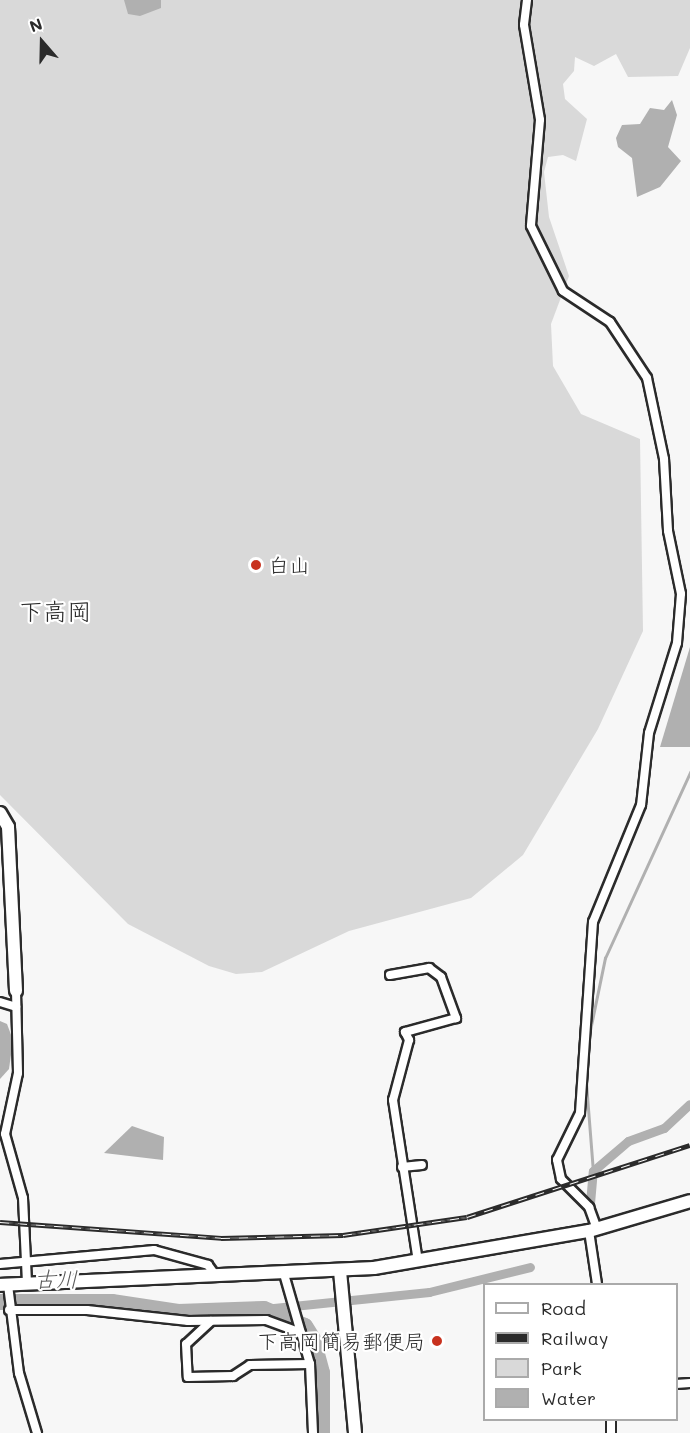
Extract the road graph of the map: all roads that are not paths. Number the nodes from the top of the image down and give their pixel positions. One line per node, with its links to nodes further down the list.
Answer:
1 (527, 0): 10 (street)
2 (0, 813): 4 (street)
3 (390, 975): 8 (street)
4 (16, 991): 6 (street)
5 (0, 1002): 6 (street)
6 (16, 1007): 11 (street)
7 (422, 1165): 8 (street)
8 (402, 1167): 12 (street)
9 (690, 1201): 10 (street)
10 (593, 1230): 12 (street); 17 (street)
11 (26, 1262): 13 (street); 16 (street); 18 (street)
12 (418, 1262): 14 (street)
13 (0, 1264)
14 (340, 1271): 15 (street); 26 (street)
15 (284, 1274): 16 (street); 22 (street)
16 (216, 1276): 18 (street)
17 (597, 1283)
18 (27, 1284): 19 (street)
19 (6, 1288): 20 (street)
20 (9, 1309): 21 (street); 24 (street)
21 (211, 1321): 22 (street); 23 (street)
22 (300, 1332): 23 (street)
23 (310, 1364): 25 (street)
24 (37, 1433)
25 (313, 1433)
26 (355, 1433)

